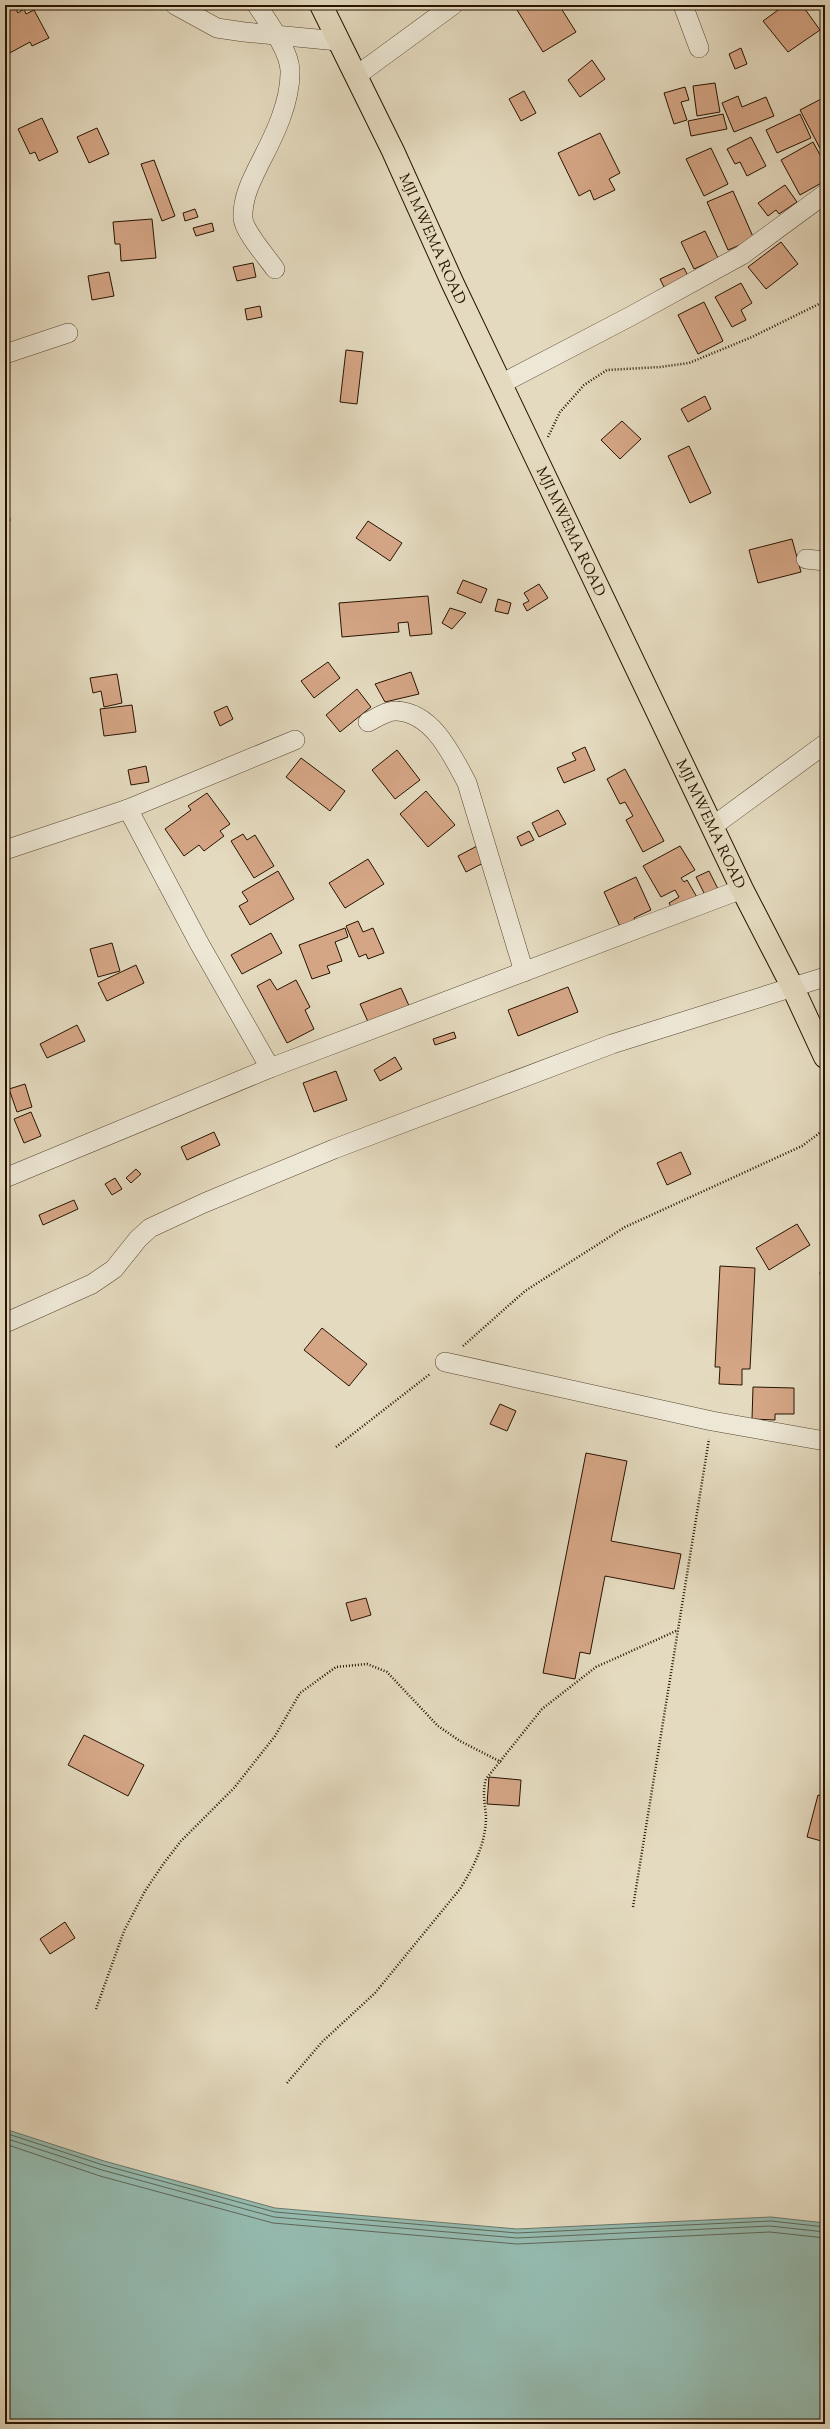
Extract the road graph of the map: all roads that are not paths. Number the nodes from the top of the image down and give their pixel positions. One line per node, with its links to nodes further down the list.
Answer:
1 (175, 5): 6 (street)
2 (257, 5): 6 (street)
3 (321, 5): 7 (main road, MJI MWEMA ROAD)
4 (453, 5): 9 (street)
5 (683, 5): 8 (street)
6 (276, 35): 7 (street); 11 (street)
7 (338, 41): 9 (main road, MJI MWEMA ROAD)
8 (699, 48)
9 (356, 76): 14 (main road, MJI MWEMA ROAD)
10 (825, 194): 14 (street)
11 (275, 269)
12 (68, 333): 13 (street)
13 (5, 354)
14 (501, 384): 21 (main road, MJI MWEMA ROAD)
15 (806, 559): 16 (street)
16 (825, 561)
17 (368, 722): 24 (street)
18 (295, 740): 20 (street)
19 (825, 744): 21 (street)
20 (128, 809): 22 (street); 28 (street)
21 (713, 826): 23 (main road, MJI MWEMA ROAD)
22 (5, 850)
23 (742, 889): 24 (street); 26 (main road, MJI MWEMA ROAD)
24 (524, 972): 28 (street)
25 (825, 977): 26 (street)
26 (792, 988): 27 (main road, MJI MWEMA ROAD); 30 (street)
27 (825, 1057)
28 (270, 1068): 29 (street)
29 (5, 1178)
30 (5, 1323)
31 (445, 1362): 32 (street)
32 (825, 1441)

